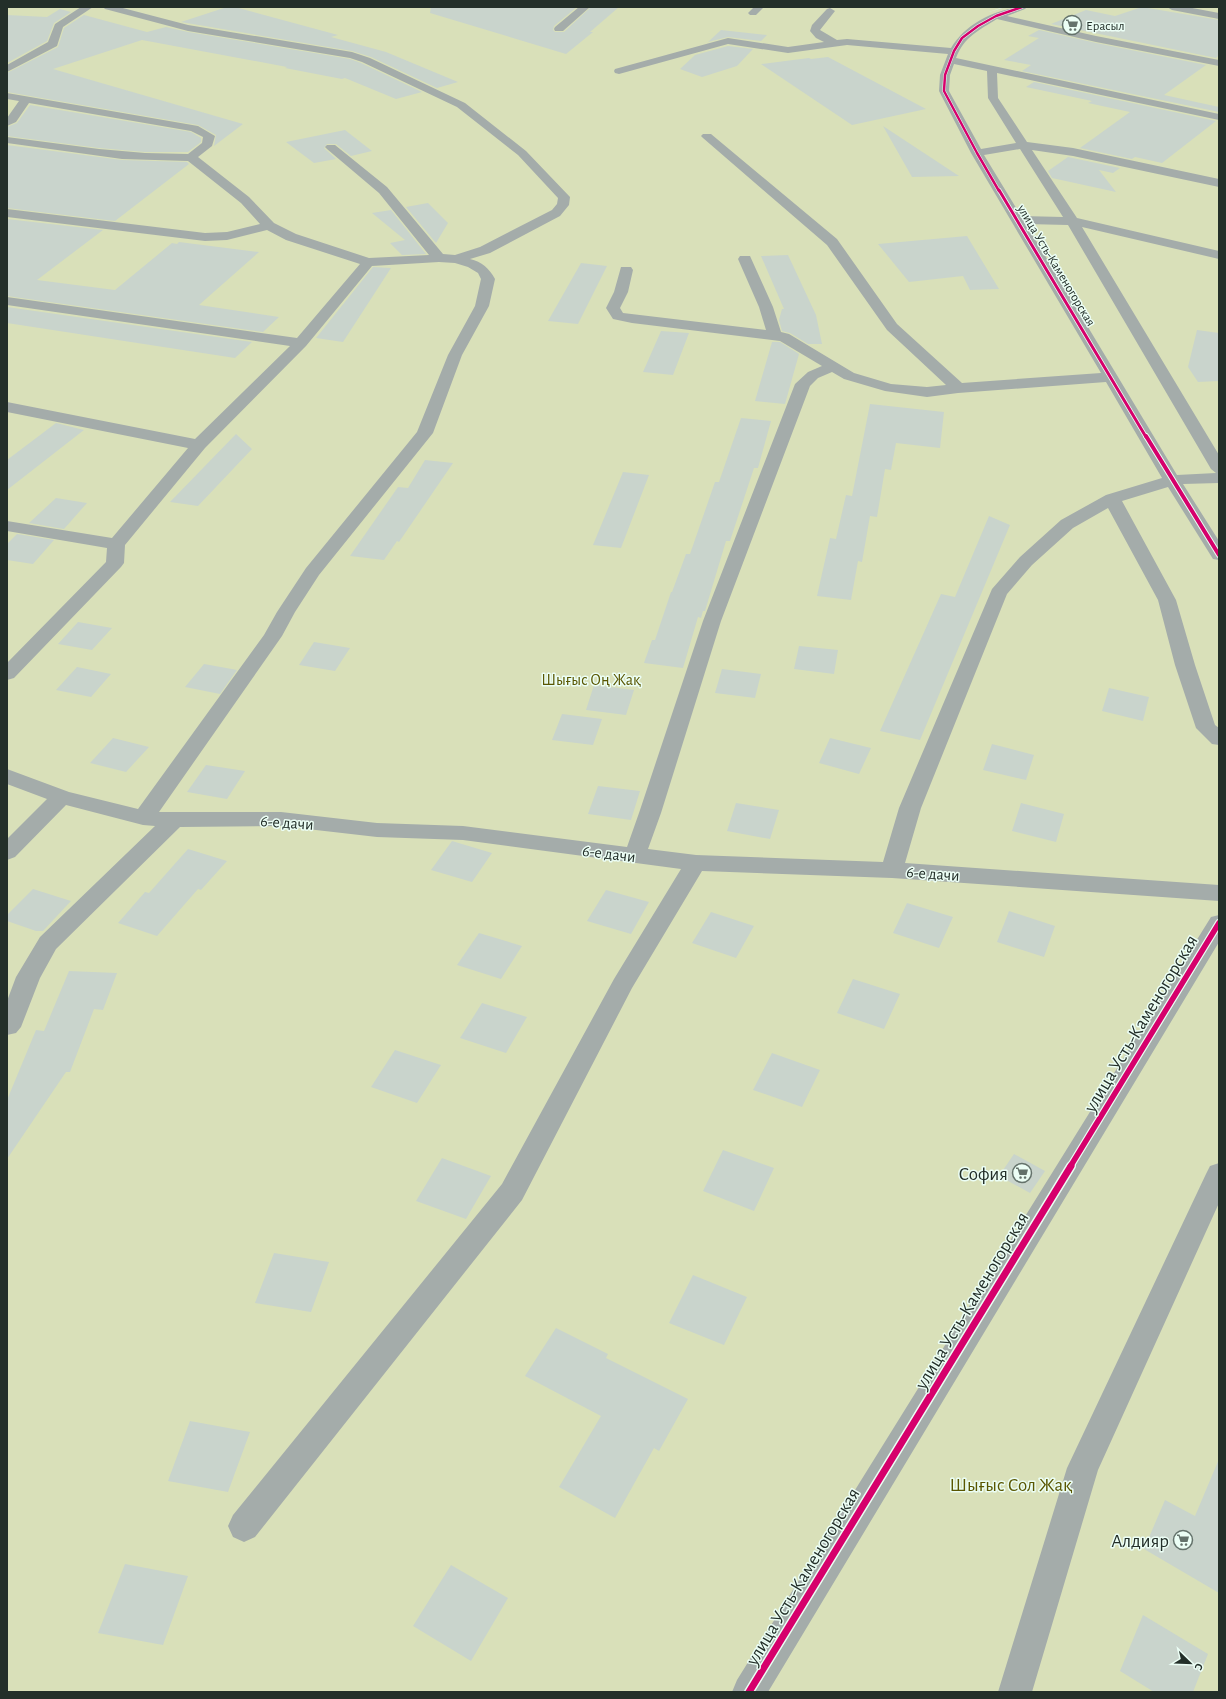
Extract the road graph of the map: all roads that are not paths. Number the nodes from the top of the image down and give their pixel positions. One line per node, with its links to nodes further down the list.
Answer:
1 (88, 7): 14 (street)
2 (108, 7): 34 (street)
3 (585, 7): 9 (street)
4 (1022, 7): 7 (street, улица Усть-Каменогорская)
5 (1172, 7): 8 (street)
6 (830, 11): 10 (street)
7 (996, 16): 11 (street, улица Усть-Каменогорская); 12 (street)
8 (1219, 16)
9 (559, 30)
10 (834, 43): 11 (street); 15 (street)
11 (952, 55): 13 (street); 24 (street, улица Усть-Каменогорская)
12 (1219, 63)
13 (992, 68): 18 (street); 22 (street)
14 (7, 70)
15 (619, 71)
16 (7, 96): 17 (street)
17 (26, 100): 19 (street); 25 (street)
18 (1219, 117)
19 (7, 123)
20 (707, 136): 42 (street)
21 (7, 140): 25 (street)
22 (1022, 145): 24 (street); 26 (street); 29 (street)
23 (331, 147): 32 (street)
24 (977, 153): 28 (street, улица Усть-Каменогорская)
25 (191, 158): 30 (street)
26 (1219, 183)
27 (7, 214): 30 (street)
28 (1017, 220): 29 (street); 41 (street, улица Усть-Каменогорская)
29 (1072, 221): 31 (street); 45 (street)
30 (269, 226): 35 (street)
31 (1219, 255)
32 (439, 258): 34 (street); 35 (street)
33 (746, 258): 38 (street)
34 (456, 259): 56 (street)
35 (368, 262): 39 (street)
36 (626, 270): 38 (street)
37 (7, 302): 39 (street)
38 (776, 336): 40 (street)
39 (301, 343): 44 (street)
40 (834, 366): 42 (street); 59 (street)
41 (1111, 377): 42 (street); 47 (street, улица Усть-Каменогорская)
42 (958, 388)
43 (7, 407): 44 (street)
44 (199, 445): 50 (street)
45 (1219, 469)
46 (1219, 478): 47 (street)
47 (1172, 480): 48 (street); 51 (street, улица Усть-Каменогорская)
48 (1112, 499): 53 (street); 61 (street)
49 (7, 526): 50 (street)
50 (116, 544): 52 (street)
51 (1219, 555)
52 (7, 674)
53 (1219, 740)
54 (7, 776): 55 (street, 6-е дачи)
55 (62, 797): 56 (street, 6-е дачи); 58 (street)
56 (143, 818): 57 (street, 6-е дачи)
57 (174, 820): 59 (street, 6-е дачи); 64 (street)
58 (7, 852)
59 (634, 856): 60 (street, 6-е дачи)
60 (696, 863): 61 (street, 6-е дачи); 66 (street)
61 (892, 870): 62 (street, 6-е дачи)
62 (1219, 893)
63 (1219, 923): 67 (street, улица Усть-Каменогорская)
64 (7, 1026)
65 (1219, 1174): 68 (street)
66 (244, 1526)
67 (749, 1692)
68 (1015, 1692)

